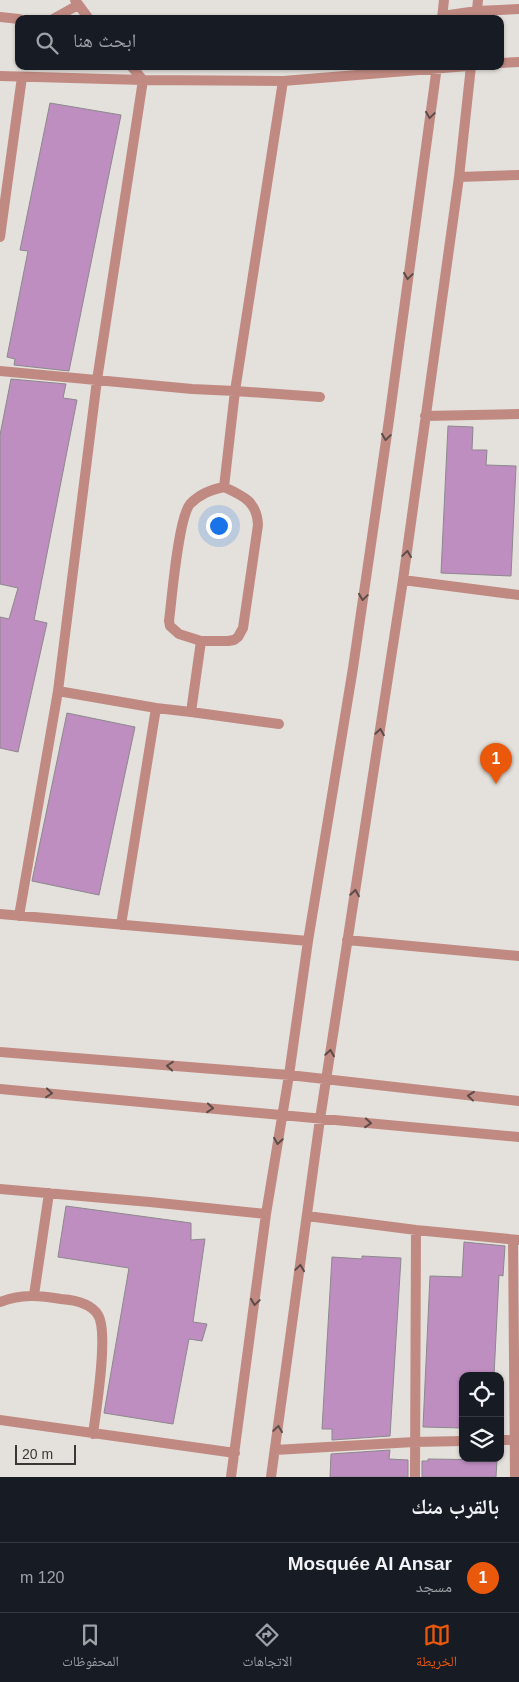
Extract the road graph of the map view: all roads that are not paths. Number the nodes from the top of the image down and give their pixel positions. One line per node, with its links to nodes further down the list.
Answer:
1 (444, 0): 7 (street)
2 (478, 0): 8 (street)
3 (76, 2): 5 (street); 6 (street)
4 (519, 9): 8 (street)
5 (58, 15)
6 (86, 15)
7 (442, 15)
8 (477, 15)
9 (0, 17): 10 (street)
10 (15, 19)
11 (519, 62): 12 (street)
12 (504, 63)
13 (134, 70): 19 (street)
14 (414, 70): 20 (street)
15 (436, 70): 42 (street, one-way to 42)
16 (469, 70): 22 (street)
17 (0, 76): 18 (street)
18 (22, 77): 19 (street); 23 (street)
19 (143, 80): 20 (street); 25 (street)
20 (283, 82): 26 (street)
21 (519, 174): 22 (street)
22 (460, 177): 29 (street)
23 (0, 238)
24 (0, 371): 25 (street)
25 (97, 380): 26 (street); 34 (street)
26 (235, 390): 27 (street); 30 (street)
27 (320, 397)
28 (519, 414): 29 (street)
29 (426, 416): 31 (street, one-way to 29)
30 (224, 487): 33 (street); 33 (street)
31 (403, 580): 32 (street); 41 (street, one-way to 31)
32 (519, 595)
33 (201, 640): 36 (street)
34 (58, 691): 35 (street); 39 (street)
35 (156, 708): 36 (street); 40 (street)
36 (191, 712): 37 (street)
37 (279, 724)
38 (0, 914): 39 (street)
39 (19, 916): 40 (street)
40 (121, 924): 42 (street)
41 (347, 940): 43 (street); 46 (street, one-way to 41)
42 (308, 941): 45 (street)
43 (519, 956)
44 (0, 1052): 45 (street, one-way to 44)
45 (289, 1076): 46 (street); 49 (street)
46 (326, 1080): 48 (street, one-way to 46); 50 (street)
47 (0, 1089): 49 (street, one-way to 49)
48 (519, 1101)
49 (282, 1114): 50 (street); 54 (street, one-way to 54)
50 (320, 1119): 51 (street, one-way to 51); 55 (street)
51 (519, 1137)
52 (0, 1189): 53 (street)
53 (49, 1194): 54 (street); 58 (street)
54 (266, 1214): 66 (street, one-way to 66)
55 (307, 1216): 56 (street); 65 (street, one-way to 55)
56 (416, 1230): 57 (street); 64 (street)
57 (516, 1240): 62 (street)
58 (34, 1295): 59 (street); 61 (street)
59 (0, 1302)
60 (0, 1420): 61 (street)
61 (93, 1434): 66 (street)
62 (516, 1440): 70 (street)
63 (459, 1441): 64 (street)
64 (414, 1442): 65 (street); 69 (street)
65 (275, 1450): 68 (street)
66 (235, 1453): 67 (street)
67 (232, 1477)
68 (271, 1477)
69 (415, 1477)
70 (515, 1477)

